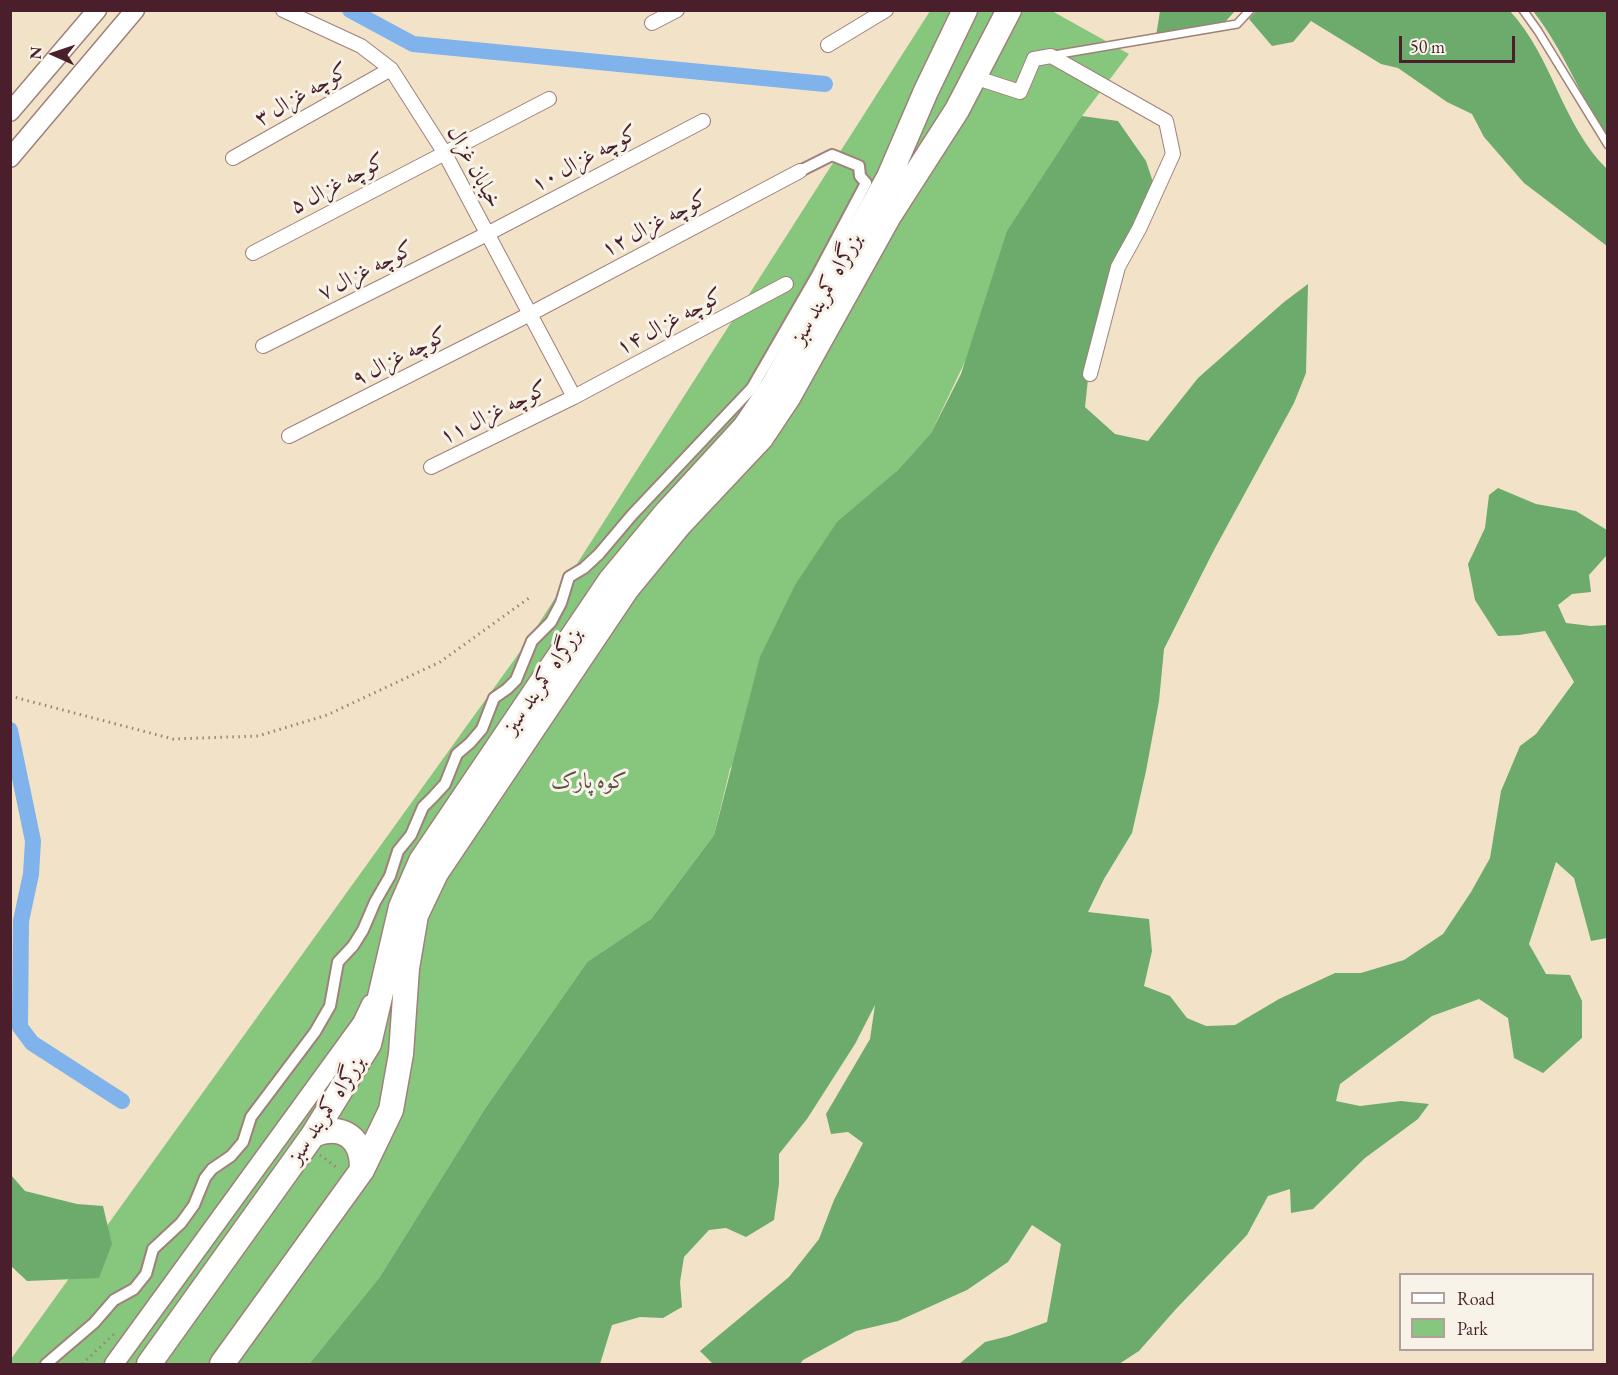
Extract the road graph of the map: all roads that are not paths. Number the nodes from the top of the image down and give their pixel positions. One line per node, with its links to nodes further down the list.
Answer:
1 (97, 10): 18 (street)
2 (135, 10): 22 (street)
3 (283, 10): 13 (street, خیابان غزال)
4 (678, 10): 10 (street)
5 (886, 10): 11 (street)
6 (965, 10): 15 (highway, بزرگراه کمربند سبز)
7 (1009, 10): 14 (highway, بزرگراه کمربند سبز)
8 (1250, 10): 12 (lane)
9 (1523, 10): 20 (lane)
10 (652, 23)
11 (828, 45)
12 (1051, 56): 14 (street); 30 (street)
13 (391, 69): 21 (street, خیابان غزال); 23 (street, کوچه غزال ۳)
14 (974, 77): 17 (highway, بزرگراه کمربند سبز)
15 (926, 91): 17 (highway); 34 (highway, بزرگراه کمربند سبز)
16 (549, 99): 21 (street, کوچه غزال ۵)
17 (957, 110): 36 (highway, بزرگراه کمربند سبز)
18 (10, 112)
19 (703, 121): 25 (street, کوچه غزال ۱۰)
20 (1608, 145)
21 (444, 152): 25 (street, خیابان غزال); 26 (street, کوچه غزال ۵)
22 (10, 158)
23 (233, 158)
24 (800, 171): 28 (street, کوچه غزال ۱۲); 37 (street)
25 (487, 234): 28 (street, خیابان غزال); 29 (street, کوچه غزال ۷)
26 (253, 253)
27 (786, 284): 31 (street, کوچه غزال ۱۴)
28 (530, 314): 31 (street, خیابان غزال); 32 (street, کوچه غزال ۹)
29 (263, 346)
30 (1090, 374)
31 (574, 398): 33 (street, کوچه غزال ۱۱)
32 (289, 436)
33 (431, 467)
34 (387, 966): 35 (highway, بزرگراه کمربند سبز); 38 (street)
35 (313, 1135): 36 (highway); 39 (highway, بزرگراه کمربند سبز)
36 (362, 1170): 40 (highway, بزرگراه کمربند سبز)
37 (46, 1365)
38 (114, 1365)
39 (149, 1365)
40 (222, 1365)

